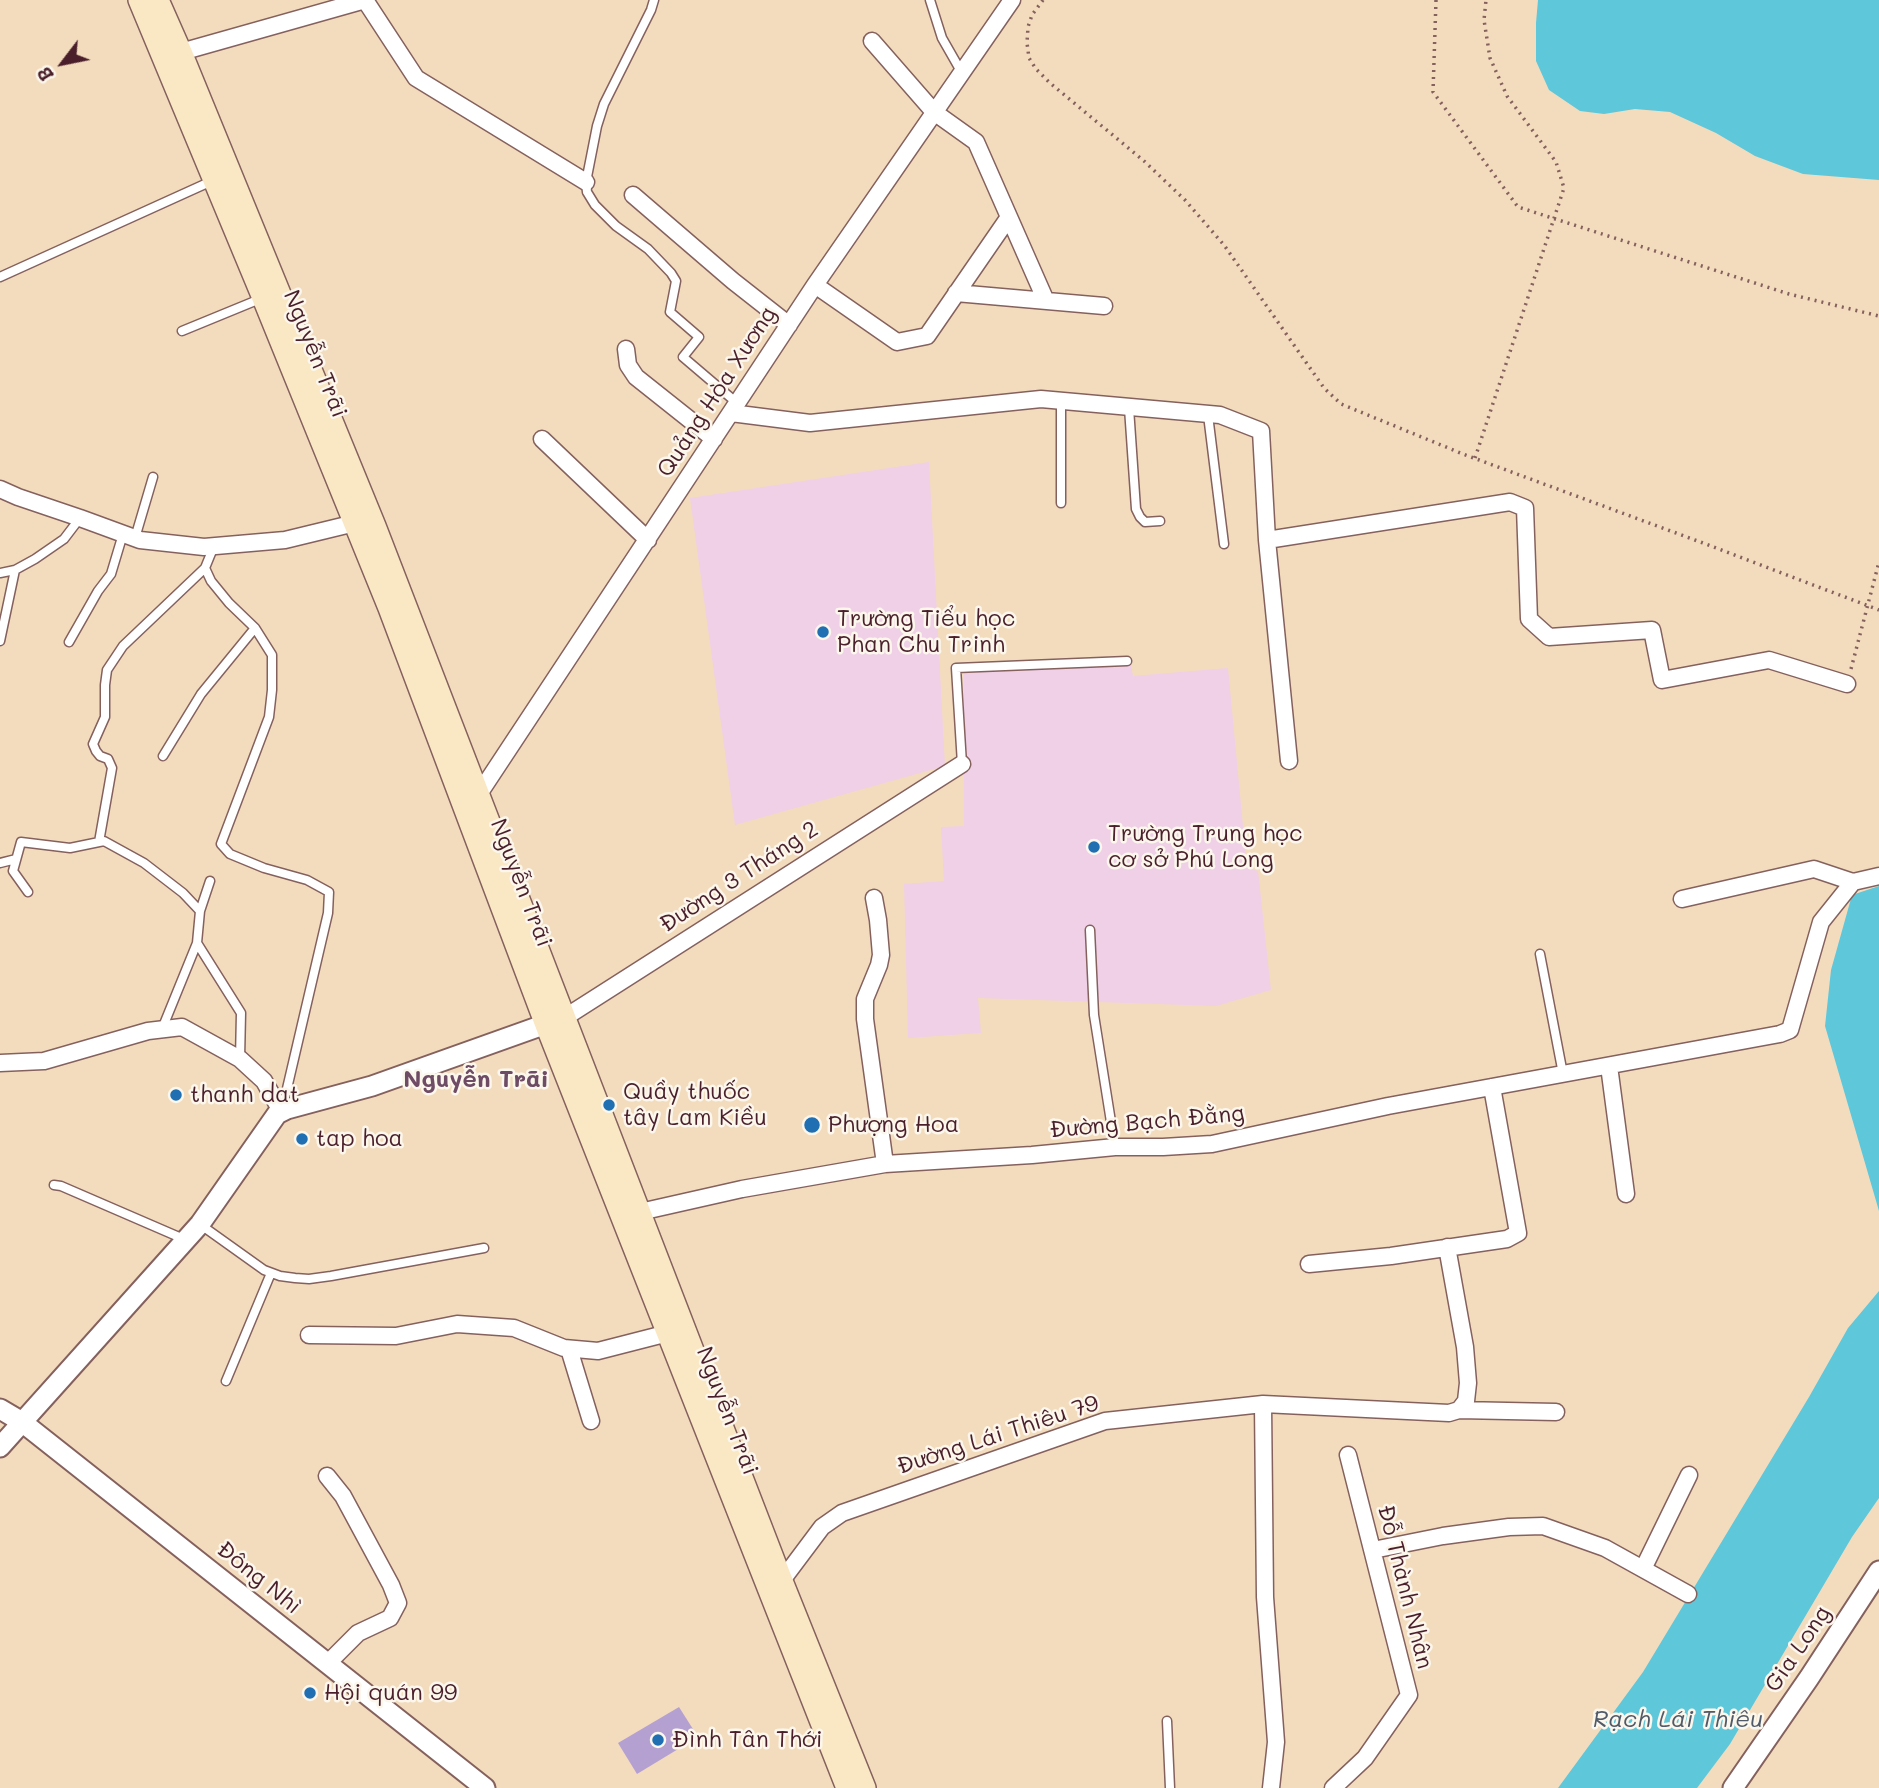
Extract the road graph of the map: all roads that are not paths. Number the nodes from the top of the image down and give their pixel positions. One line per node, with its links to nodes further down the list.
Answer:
1 (139, 0): 12 (main road, Nguyễn Trãi)
2 (158, 0): 9 (main road, Nguyễn Trãi)
3 (365, 0): 6 (street); 13 (street)
4 (654, 0): 13 (lane)
5 (930, 0): 10 (lane)
6 (344, 3): 9 (street)
7 (1004, 4): 10 (street, Quảng Hòa Xương)
8 (872, 41): 11 (street)
9 (181, 52): 28 (main road, Nguyễn Trãi)
10 (962, 73): 11 (street, Quảng Hòa Xương)
11 (934, 113): 15 (street); 17 (street, Quảng Hòa Xương)
12 (214, 180): 16 (lane); 19 (main road, Nguyễn Trãi)
13 (586, 183): 26 (lane)
14 (633, 195): 22 (street)
15 (1009, 217): 18 (street); 20 (street)
16 (0, 277)
17 (815, 285): 18 (street); 22 (street, Quảng Hòa Xương)
18 (956, 293): 20 (street)
19 (263, 298): 23 (lane); 28 (main road, Nguyễn Trãi)
20 (1046, 301): 21 (street)
21 (1104, 306)
22 (789, 325): 26 (street, Quảng Hòa Xương)
23 (182, 331)
24 (626, 349): 31 (street)
25 (1061, 401): 26 (street); 27 (street); 34 (lane)
26 (734, 408): 31 (street, Quảng Hòa Xương)
27 (1129, 408): 29 (street); 36 (lane)
28 (319, 412): 37 (main road, Nguyễn Trãi); 54 (main road, Nguyễn Trãi)
29 (1208, 415): 40 (street); 41 (lane)
30 (542, 439): 39 (street)
31 (714, 439): 39 (street, Quảng Hòa Xương)
32 (153, 477): 38 (lane)
33 (0, 489): 35 (street)
34 (1061, 503)
35 (80, 517): 38 (street); 44 (lane)
36 (1160, 521)
37 (355, 523): 42 (street); 55 (main road, Nguyễn Trãi)
38 (129, 536): 42 (street); 48 (lane)
39 (648, 540): 54 (street, Quảng Hòa Xương)
40 (1268, 540): 50 (street); 52 (street)
41 (1224, 544)
42 (214, 546): 43 (lane)
43 (205, 568): 46 (lane); 56 (lane)
44 (15, 570): 45 (lane); 47 (lane)
45 (0, 573)
46 (255, 628): 51 (lane); 75 (lane)
47 (0, 641)
48 (69, 642)
49 (1127, 661): 53 (lane, Đường 3 Tháng 2)
50 (1847, 684)
51 (163, 756)
52 (1289, 761)
53 (962, 764): 68 (street, Đường 3 Tháng 2)
54 (478, 796): 55 (street, Quảng Hòa Xương); 68 (main road, Nguyễn Trãi)
55 (466, 814): 68 (main road, Nguyễn Trãi)
56 (99, 842): 57 (lane); 64 (lane)
57 (16, 859): 58 (lane); 61 (lane)
58 (0, 863)
59 (1867, 879): 63 (street); 72 (street, Đường Bạch Đằng)
60 (210, 881): 64 (lane)
61 (28, 891)
62 (874, 898): 77 (street)
63 (1682, 899)
64 (200, 911): 66 (lane)
65 (1090, 930): 76 (lane)
66 (197, 943): 69 (lane); 70 (lane)
67 (1540, 954): 73 (lane)
68 (555, 1021): 75 (street, Đường 3 Tháng 2); 80 (main road, Nguyễn Trãi); 87 (main road, Nguyễn Trãi)
69 (162, 1029): 70 (street); 71 (street)
70 (240, 1059): 75 (street)
71 (0, 1063)
72 (1609, 1066): 73 (street, Đường Bạch Đằng); 79 (street)
73 (1563, 1074): 74 (street, Đường Bạch Đằng)
74 (1492, 1087): 76 (street, Đường Bạch Đằng); 83 (street)
75 (284, 1110): 81 (street)
76 (1115, 1147): 77 (street, Đường Bạch Đằng)
77 (885, 1164): 80 (street, Đường Bạch Đằng)
78 (54, 1185): 82 (lane)
79 (1626, 1194)
80 (640, 1212): 87 (main road, Nguyễn Trãi)
81 (200, 1224): 82 (street); 86 (lane)
82 (186, 1240): 96 (street)
83 (1447, 1247): 85 (street); 93 (street)
84 (484, 1248): 86 (lane)
85 (1309, 1264)
86 (271, 1273): 90 (lane)
87 (677, 1330): 89 (street); 104 (main road, Nguyễn Trãi)
88 (309, 1335): 89 (street)
89 (569, 1349): 95 (street)
90 (226, 1381)
91 (1263, 1405): 93 (street, Đường Lái Thiêu 79); 104 (street, Đường Lái Thiêu 79); 112 (street)
92 (0, 1409): 96 (street, Đông Nhì)
93 (1459, 1410): 94 (street, Đường Lái Thiêu 79)
94 (1556, 1412)
95 (591, 1421)
96 (22, 1422): 97 (street); 106 (street, Đông Nhì)
97 (0, 1447)
98 (1348, 1455): 101 (street, Đỗ Thành Nhân)
99 (1689, 1475): 102 (street)
100 (327, 1476): 106 (street)
101 (1373, 1550): 102 (street); 113 (street, Đỗ Thành Nhân)
102 (1643, 1569): 105 (street)
103 (1879, 1571): 114 (street, Gia Long)
104 (776, 1587): 109 (main road, Nguyễn Trãi); 110 (main road, Nguyễn Trãi)
105 (1688, 1594)
106 (327, 1664): 108 (street, Đông Nhì)
107 (1167, 1721): 111 (lane)
108 (485, 1788)
109 (847, 1788)
110 (865, 1788)
111 (1170, 1788)
112 (1271, 1788)
113 (1334, 1788)
114 (1733, 1788)

